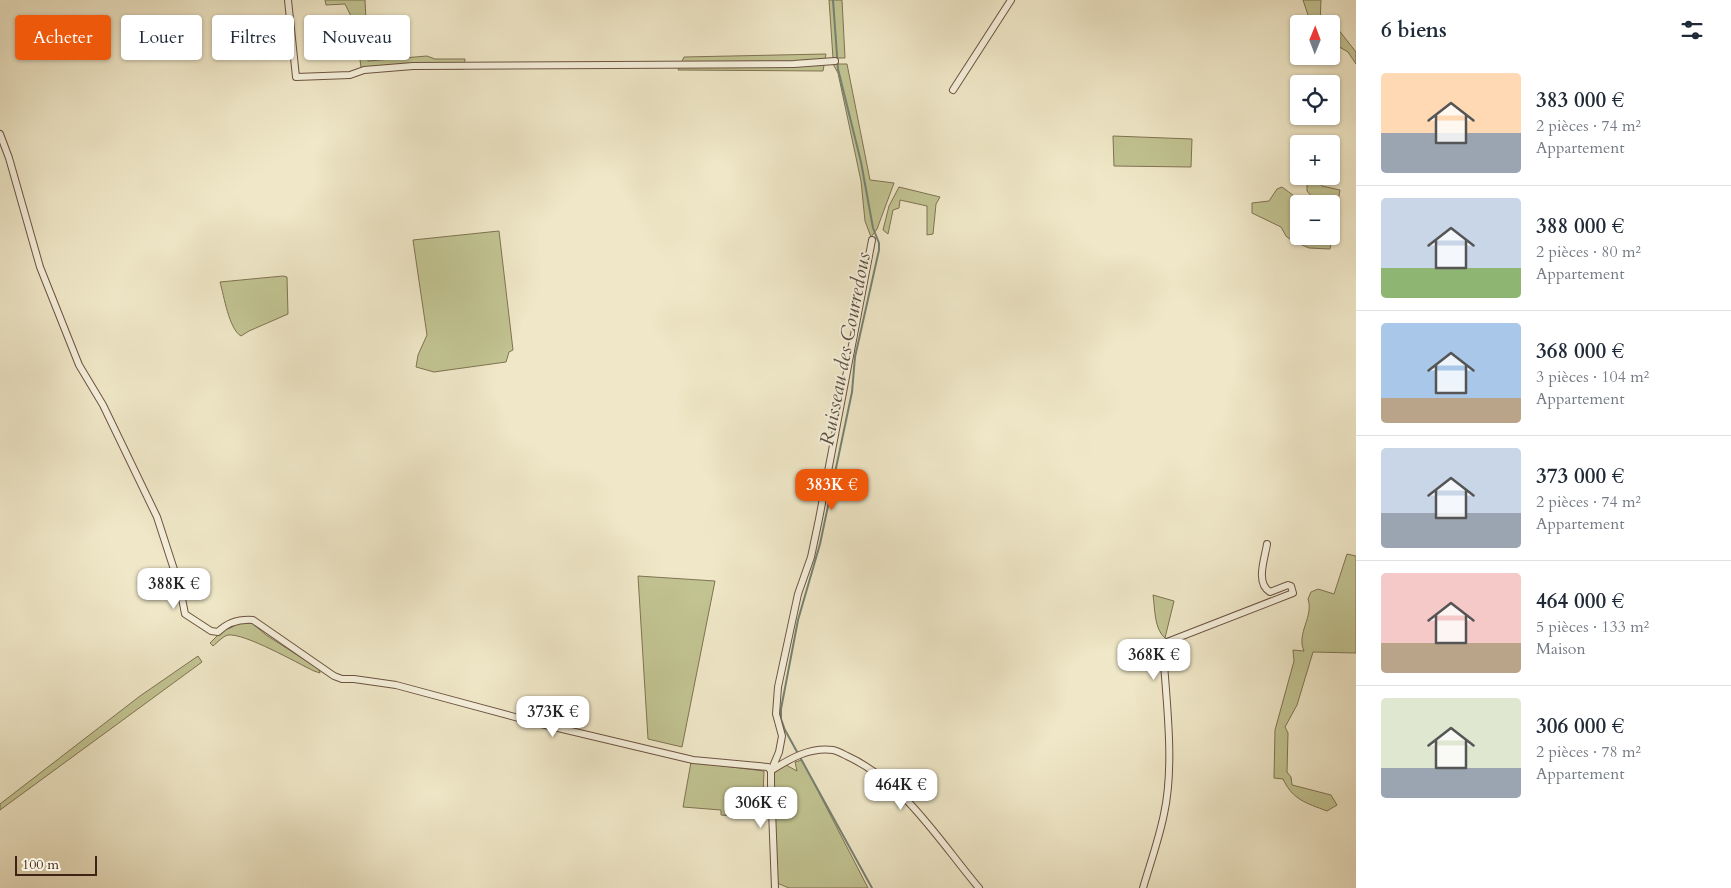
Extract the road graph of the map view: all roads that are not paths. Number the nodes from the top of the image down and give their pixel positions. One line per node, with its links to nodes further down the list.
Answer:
1 (288, 0): 3 (street)
2 (1011, 0): 4 (street)
3 (835, 60)
4 (953, 90)
5 (0, 134): 8 (street)
6 (872, 240): 8 (street)
7 (1267, 544): 11 (street)
8 (771, 771): 9 (street); 10 (street)
9 (774, 888)
10 (979, 888)
11 (1143, 888)

